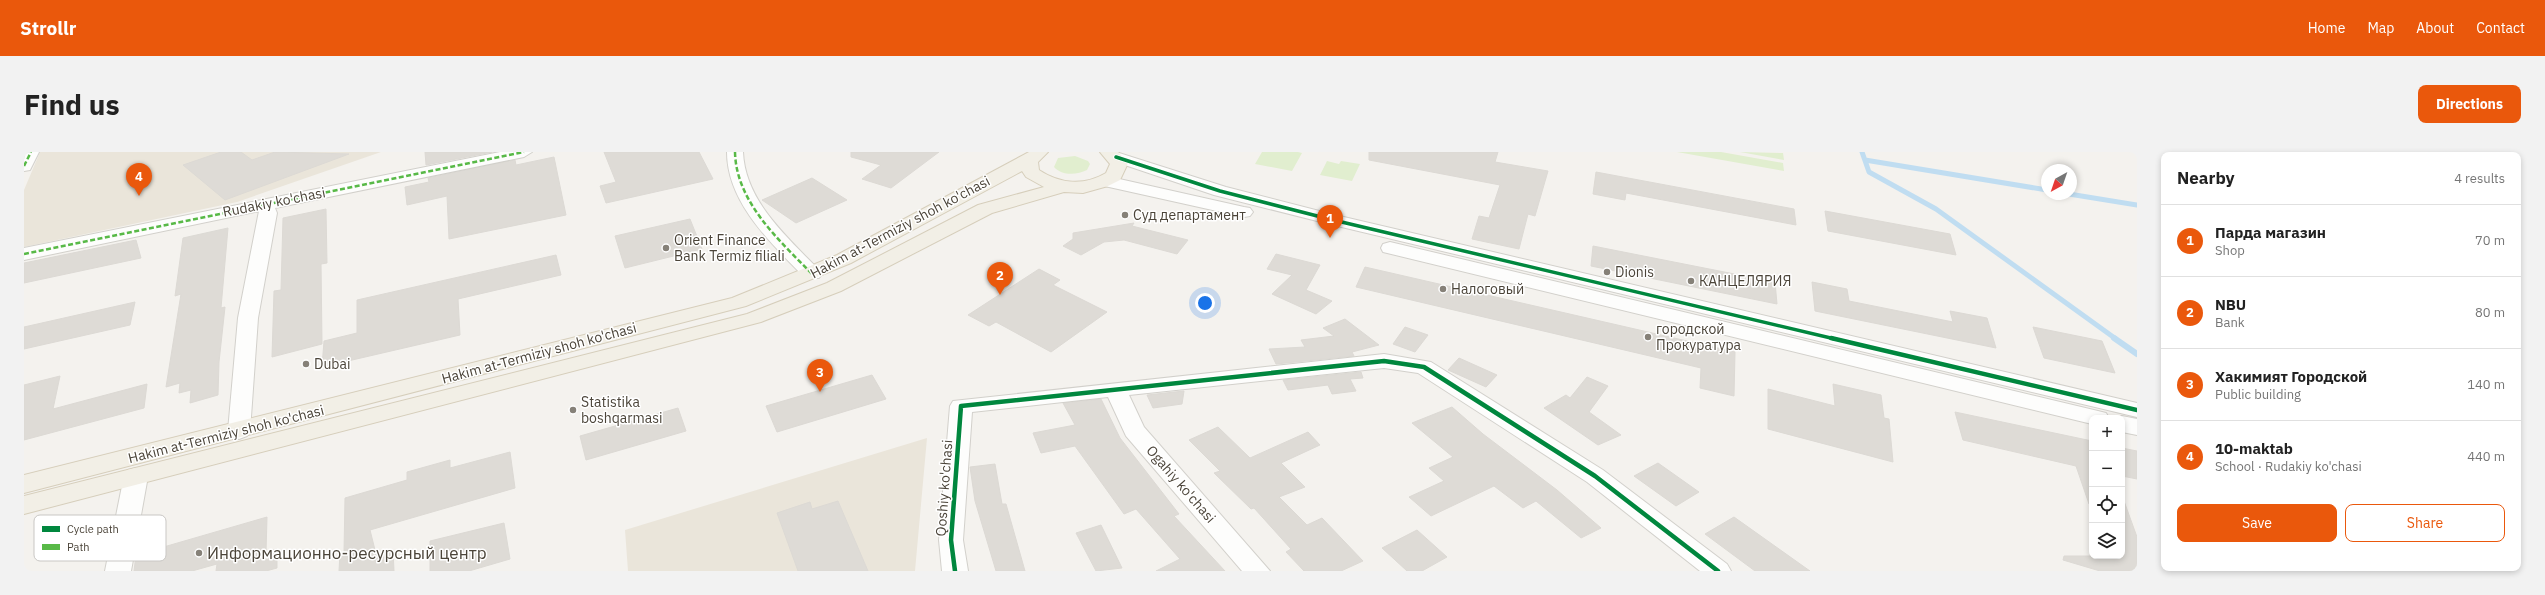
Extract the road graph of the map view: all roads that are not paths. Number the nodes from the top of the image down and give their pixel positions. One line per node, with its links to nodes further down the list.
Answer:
1 (31, 152): 6 (street)
2 (524, 152): 9 (street, Rudakiy ko'chasi)
3 (735, 152): 11 (street)
4 (1112, 155): 7 (main road); 13 (street)
5 (1035, 156): 8 (main road); 11 (main road, Hakim at-Termiziy shoh ko'chasi)
6 (24, 166)
7 (1106, 181): 8 (main road); 14 (street)
8 (1062, 187): 18 (main road, Hakim at-Termiziy shoh ko'chasi)
9 (265, 204): 10 (street, Rudakiy ko'chasi); 17 (street)
10 (24, 254)
11 (812, 274): 17 (main road, Hakim at-Termiziy shoh ko'chasi)
12 (1115, 389): 24 (street, Qoshiy ko'chasi); 25 (street, Ogahiy ko'chasi); 26 (street)
13 (2137, 410)
14 (2089, 416)
15 (2125, 425): 16 (street)
16 (2137, 427)
17 (239, 431): 19 (main road, Hakim at-Termiziy shoh ko'chasi)
18 (136, 476): 20 (main road, Hakim at-Termiziy shoh ko'chasi); 21 (street)
19 (24, 484)
20 (24, 505)
21 (129, 515)
22 (120, 561): 23 (street)
23 (118, 571)
24 (955, 571)
25 (1257, 571)
26 (1718, 571)

